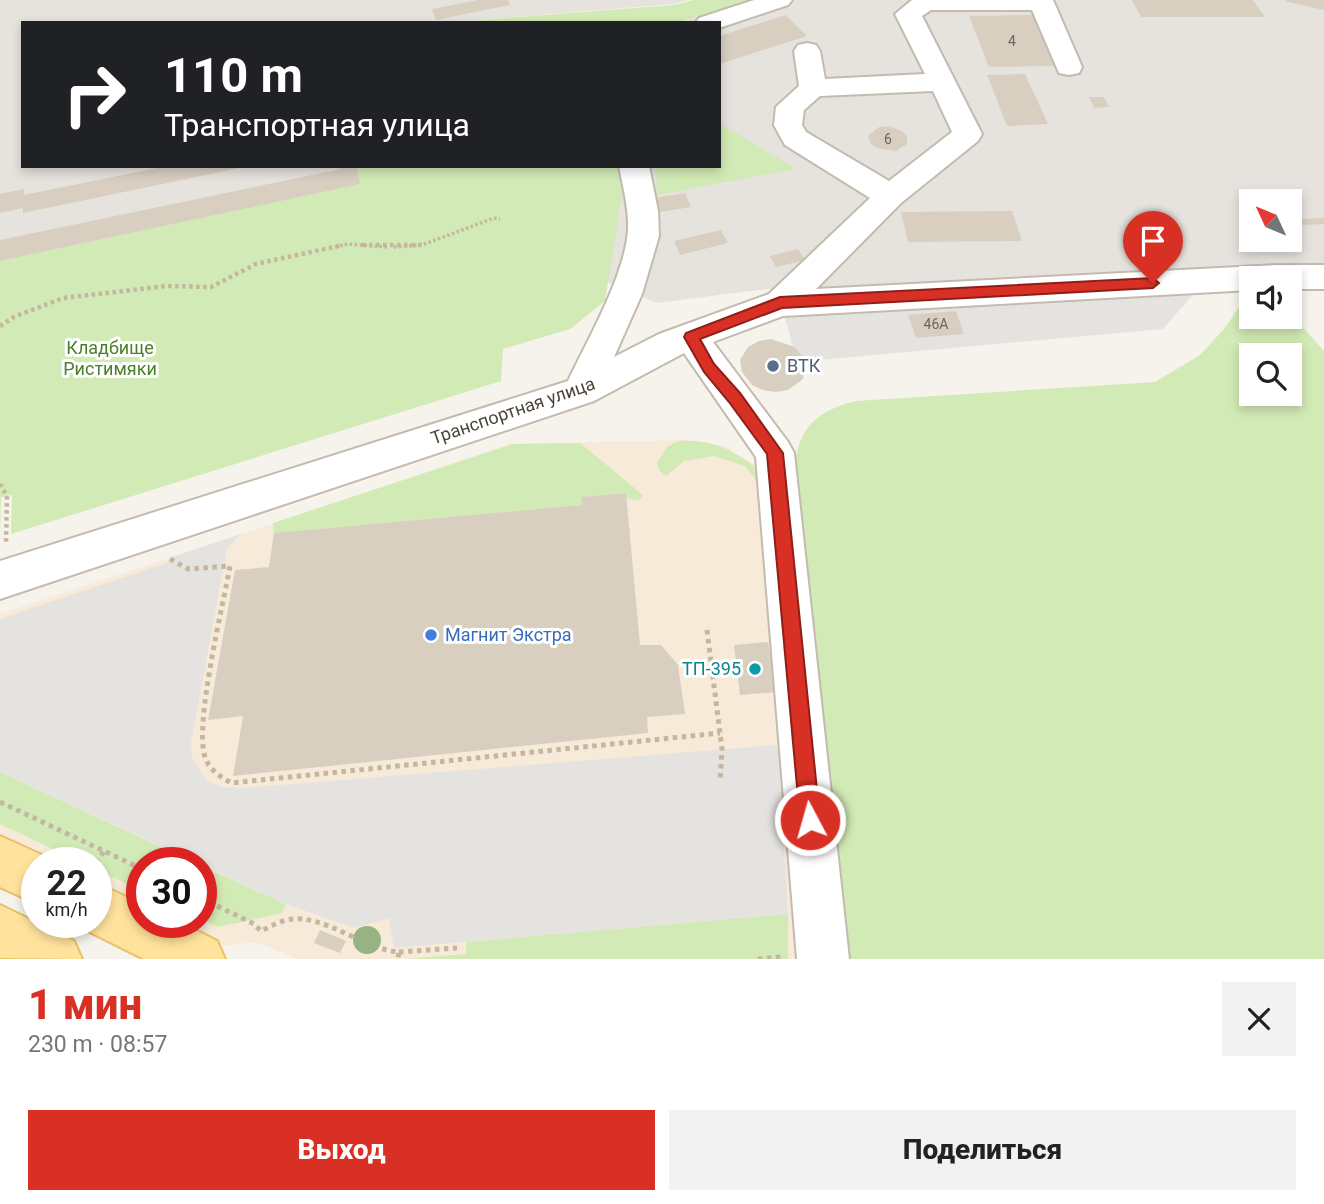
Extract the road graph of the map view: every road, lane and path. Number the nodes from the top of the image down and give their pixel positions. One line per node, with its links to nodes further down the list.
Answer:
1 (779, 0): 2 (street)
2 (714, 21)
3 (807, 51): 6 (street)
4 (1069, 67): 5 (street)
5 (942, 82): 6 (street); 8 (street)
6 (813, 88): 8 (street)
7 (634, 168): 14 (street)
8 (890, 196): 11 (street)
9 (500, 219): 12 (path)
10 (1324, 277): 11 (street, Транспортная улица)
11 (780, 303): 13 (street, Транспортная улица)
12 (0, 327)
13 (691, 337): 14 (street, Транспортная улица); 31 (street)
14 (580, 391): 18 (street, Транспортная улица)
15 (0, 484): 16 (path)
16 (6, 543)
17 (165, 561): 20 (path)
18 (0, 580)
19 (707, 630): 20 (path)
20 (720, 733): 21 (path)
21 (720, 782)
22 (0, 802): 23 (path)
23 (96, 847)
24 (0, 861): 25 (main road)
25 (21, 871)
26 (217, 906): 30 (path)
27 (112, 916): 33 (main road)
28 (0, 931): 32 (main road)
29 (457, 948): 30 (path)
30 (399, 956)
31 (805, 958): 34 (path)
32 (56, 959)
33 (199, 959)
34 (758, 959)

